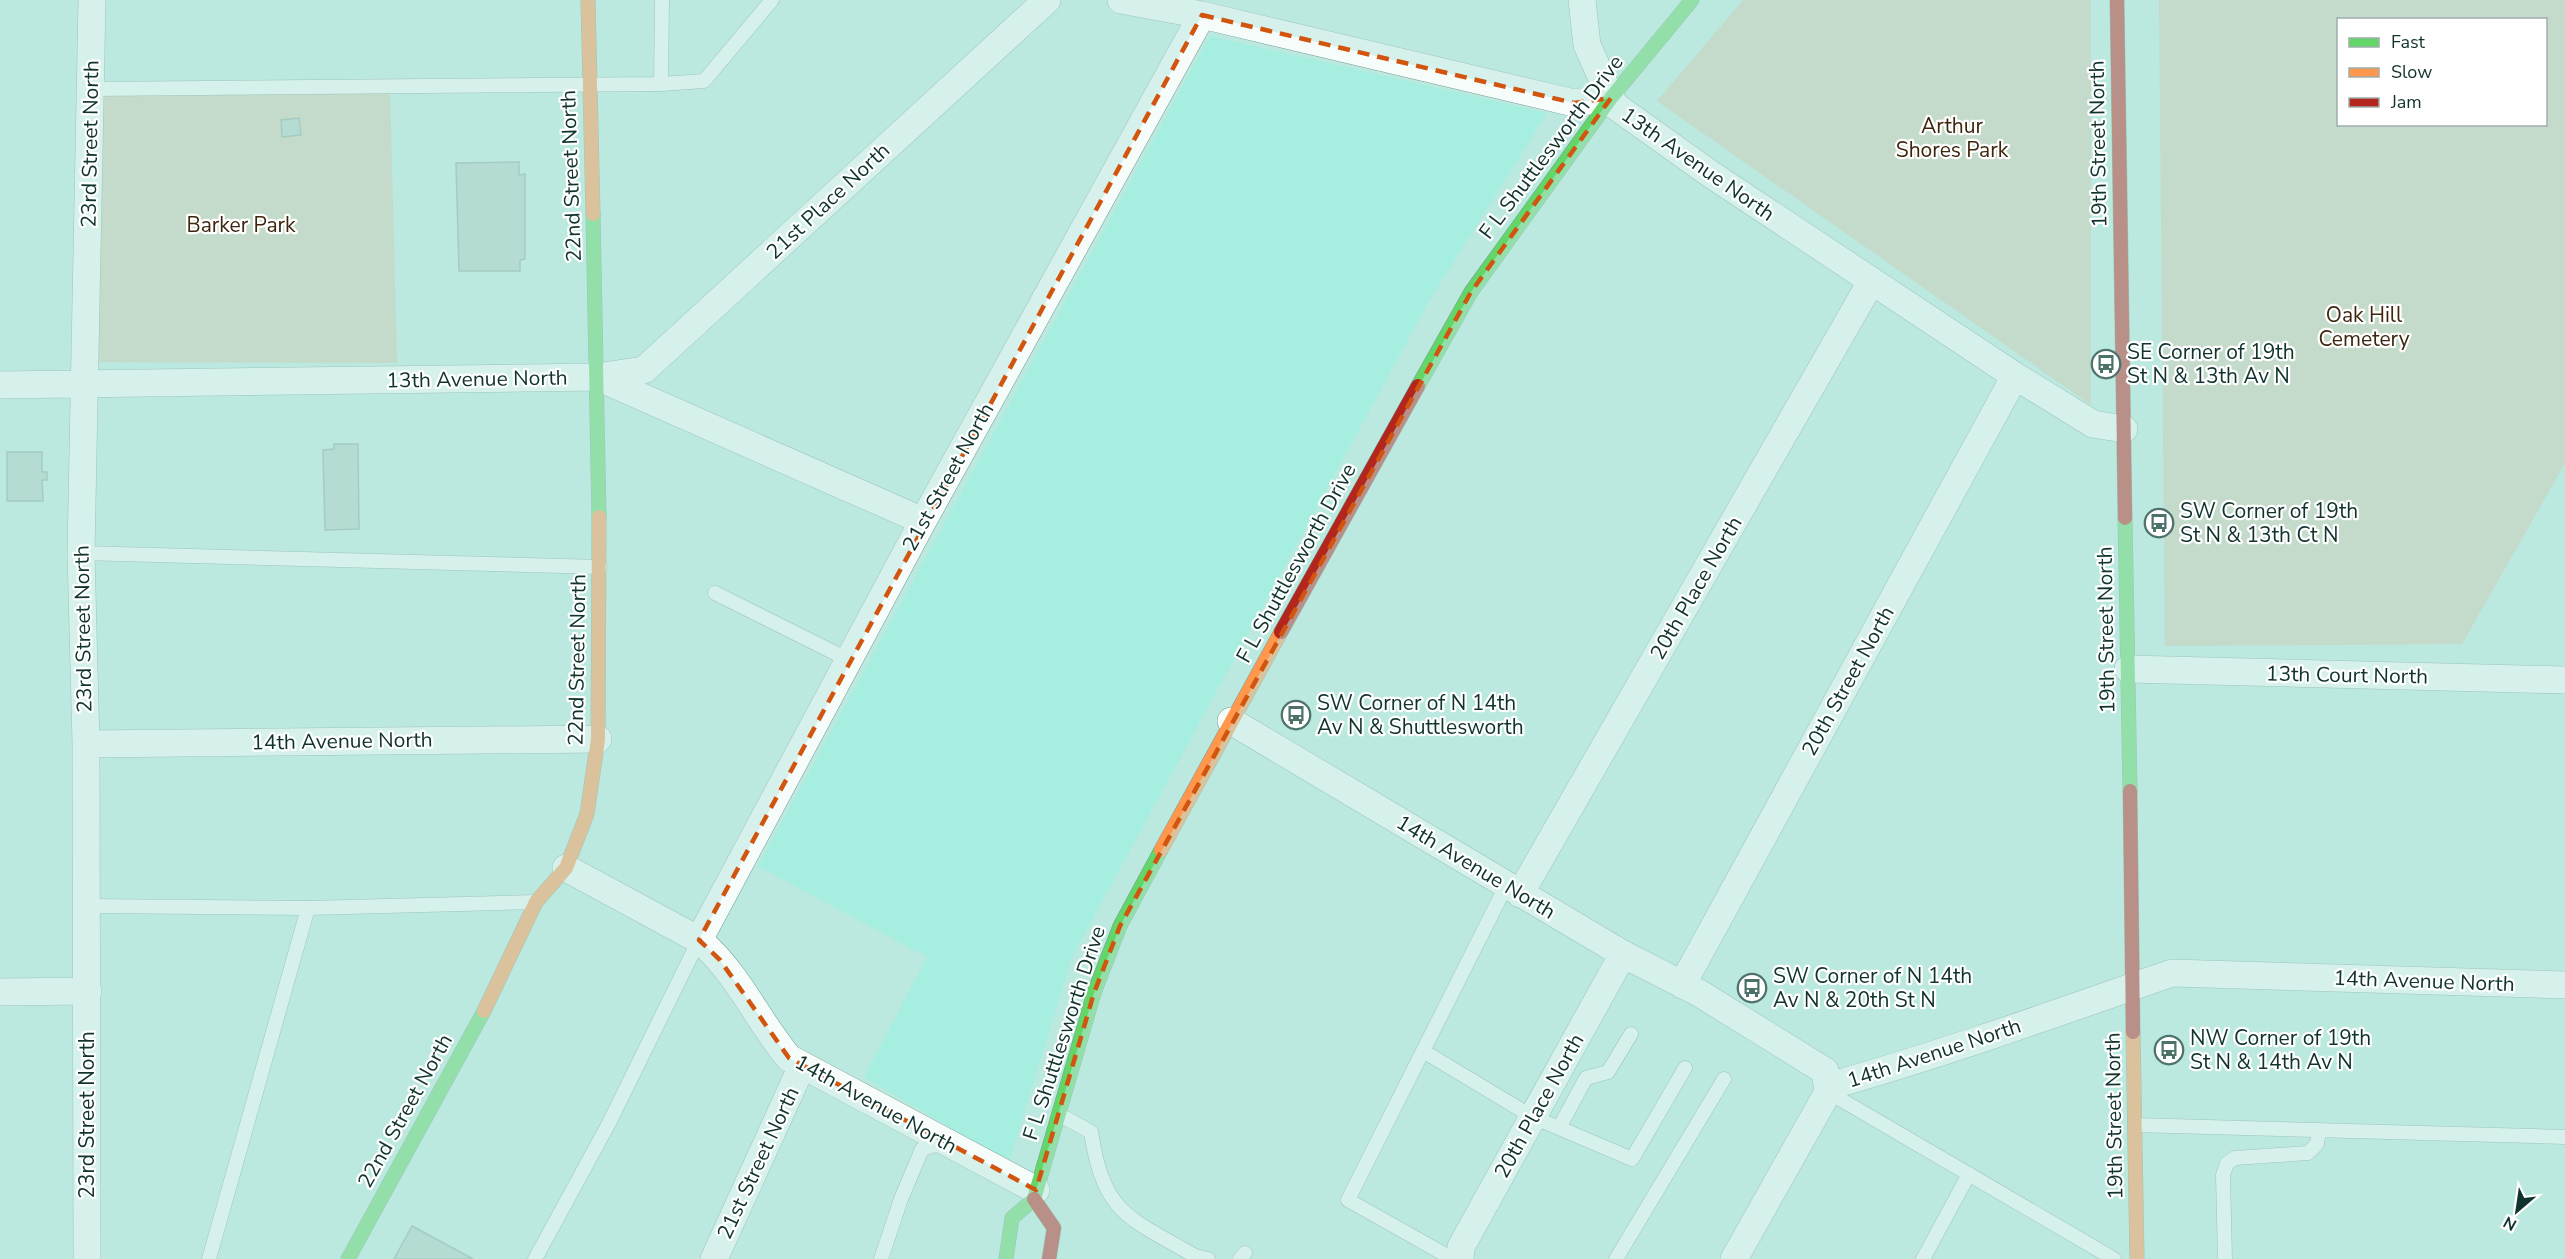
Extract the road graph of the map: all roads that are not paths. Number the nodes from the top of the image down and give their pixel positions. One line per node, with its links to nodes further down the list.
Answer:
1 (93, 0): 13 (street, 23rd Street North)
2 (588, 0): 12 (street, 22nd Street North)
3 (662, 0): 11 (lane)
4 (772, 0): 11 (lane)
5 (1047, 0): 17 (street, 21st Place North)
6 (1121, 0): 10 (street, 13th Avenue North)
7 (1582, 0): 14 (street)
8 (1692, 0): 14 (street, F L Shuttlesworth Drive)
9 (2117, 0): 20 (street, 19th Street North)
10 (1203, 15): 14 (street, 13th Avenue North); 21 (street, 21st Street North)
11 (661, 84): 12 (lane)
12 (589, 85): 13 (lane); 17 (street, 22nd Street North)
13 (93, 89): 18 (street, 23rd Street North)
14 (1611, 98): 15 (street, 13th Avenue North); 28 (street, F L Shuttlesworth Drive)
15 (1871, 282): 16 (street, 13th Avenue North); 32 (street, 20th Place North)
16 (2015, 376): 20 (street, 13th Avenue North); 38 (street, 20th Street North)
17 (597, 377): 18 (street, 13th Avenue North); 21 (street, 13th Avenue North); 23 (street, 22nd Street North)
18 (84, 384): 19 (street, 13th Avenue North); 22 (street, 23rd Street North)
19 (0, 385)
20 (2124, 429): 26 (street, 19th Street North)
21 (923, 521): 25 (street, 21st Street North)
22 (81, 553): 23 (lane); 30 (street, 23rd Street North)
23 (600, 567): 29 (street, 22nd Street North)
24 (715, 593): 25 (lane)
25 (849, 660): 36 (street, 21st Street North)
26 (2128, 669): 27 (street, 13th Court North); 39 (street, 19th Street North)
27 (2565, 680)
28 (1231, 721): 32 (street, 14th Avenue North); 49 (street, F L Shuttlesworth Drive)
29 (598, 739): 30 (street, 14th Avenue North); 31 (street, 22nd Street North)
30 (86, 744): 34 (street, 23rd Street North)
31 (566, 868): 33 (street, 22nd Street North); 36 (street, 14th Avenue North)
32 (1513, 890): 37 (street, 14th Avenue North); 44 (lane)
33 (536, 902): 35 (lane); 60 (street, 22nd Street North)
34 (87, 906): 35 (lane); 41 (street, 23rd Street North)
35 (308, 908): 59 (lane)
36 (699, 940): 45 (street, 14th Avenue North); 61 (lane)
37 (1623, 954): 38 (street, 14th Avenue North); 50 (street, 20th Place North)
38 (1682, 985): 48 (street, 14th Avenue North)
39 (2133, 985): 40 (street, 14th Avenue North); 48 (street, 14th Avenue North); 51 (street, 19th Street North)
40 (2565, 985)
41 (88, 991): 42 (street); 58 (street, 23rd Street North)
42 (0, 992)
43 (1631, 1034): 52 (lane)
44 (1423, 1051): 50 (lane); 67 (lane)
45 (801, 1066): 55 (street, 14th Avenue North); 62 (street, 21st Street North)
46 (1685, 1068): 52 (lane)
47 (1724, 1079): 69 (lane)
48 (1828, 1092): 56 (lane); 70 (street)
49 (1060, 1115): 57 (street, F L Shuttlesworth Drive); 66 (lane)
50 (1533, 1117): 52 (lane); 68 (street, 20th Place North)
51 (2135, 1125): 53 (lane); 73 (street, 19th Street North)
52 (1559, 1128)
53 (2319, 1130): 54 (lane); 74 (lane)
54 (2565, 1137)
55 (946, 1142): 57 (street, 14th Avenue North); 63 (lane)
56 (1969, 1174): 71 (lane); 72 (lane)
57 (1035, 1195): 64 (street); 65 (street)
58 (87, 1259)
59 (209, 1259)
60 (348, 1259)
61 (535, 1259)
62 (714, 1259)
63 (881, 1259)
64 (1006, 1259)
65 (1049, 1259)
66 (1208, 1259)
67 (1453, 1259)
68 (1460, 1259)
69 (1616, 1259)
70 (1734, 1259)
71 (1923, 1259)
72 (2114, 1259)
73 (2138, 1259)
74 (2224, 1259)

